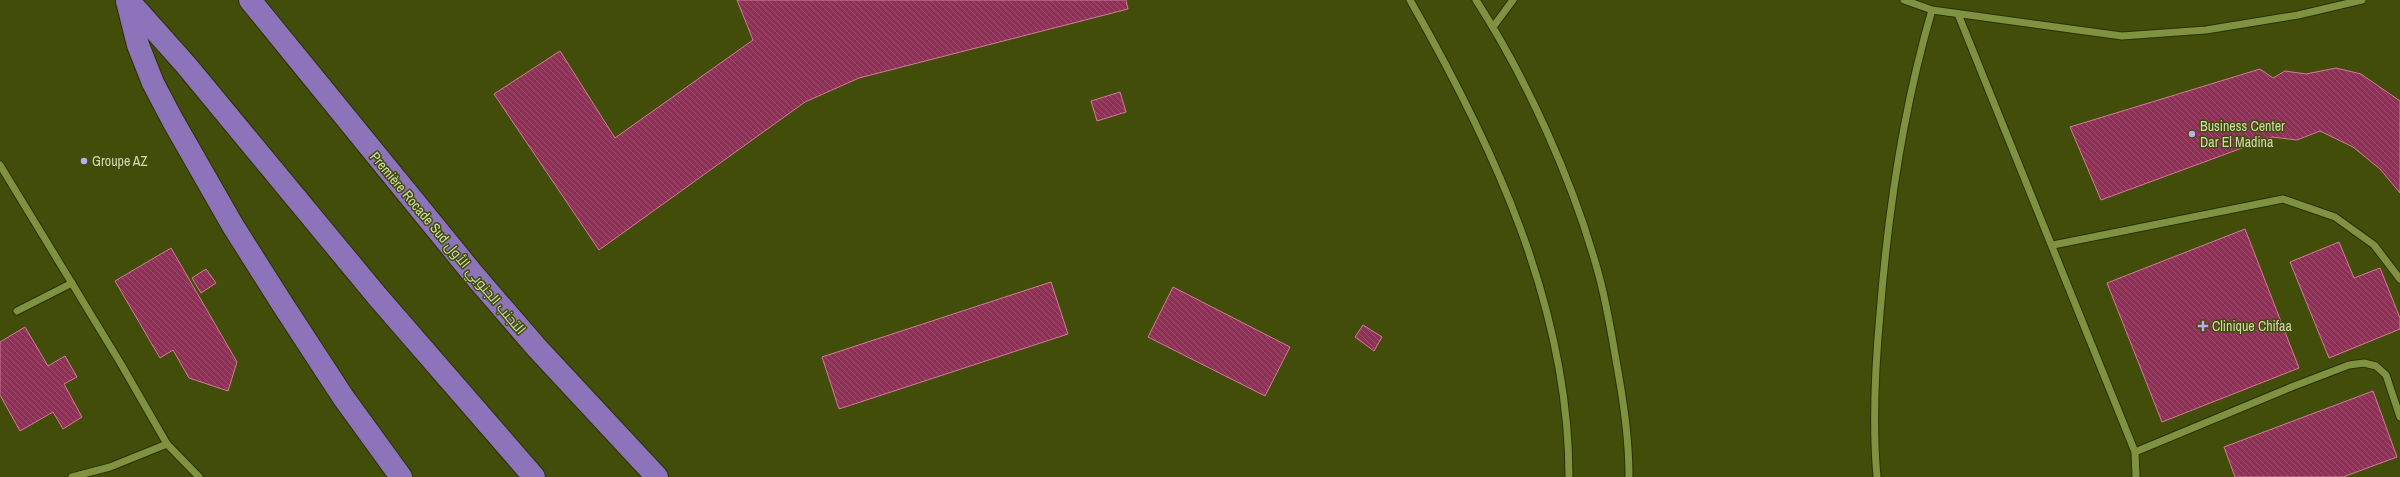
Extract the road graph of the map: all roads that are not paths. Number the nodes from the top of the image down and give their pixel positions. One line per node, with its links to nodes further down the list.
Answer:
1 (127, 0): 21 (highway); 22 (highway)
2 (250, 0): 23 (highway, Première Rocade Sud التجنب الجنوبي الأول)
3 (1410, 0): 24 (street)
4 (1476, 0): 10 (street)
5 (1513, 0): 10 (street)
6 (1904, 0): 8 (street)
7 (2362, 0): 9 (street)
8 (1932, 10): 9 (street); 26 (street)
9 (1958, 14): 12 (street)
10 (1493, 27): 25 (street)
11 (0, 165): 14 (street)
12 (2053, 246): 13 (street); 18 (street)
13 (2400, 279)
14 (72, 283): 15 (street); 17 (street)
15 (17, 311)
16 (2400, 417): 18 (street)
17 (166, 444): 19 (street); 20 (street)
18 (2136, 452): 27 (street)
19 (72, 477)
20 (199, 477)
21 (401, 477)
22 (534, 477)
23 (657, 477)
24 (1569, 477)
25 (1629, 477)
26 (1877, 477)
27 (2136, 477)

